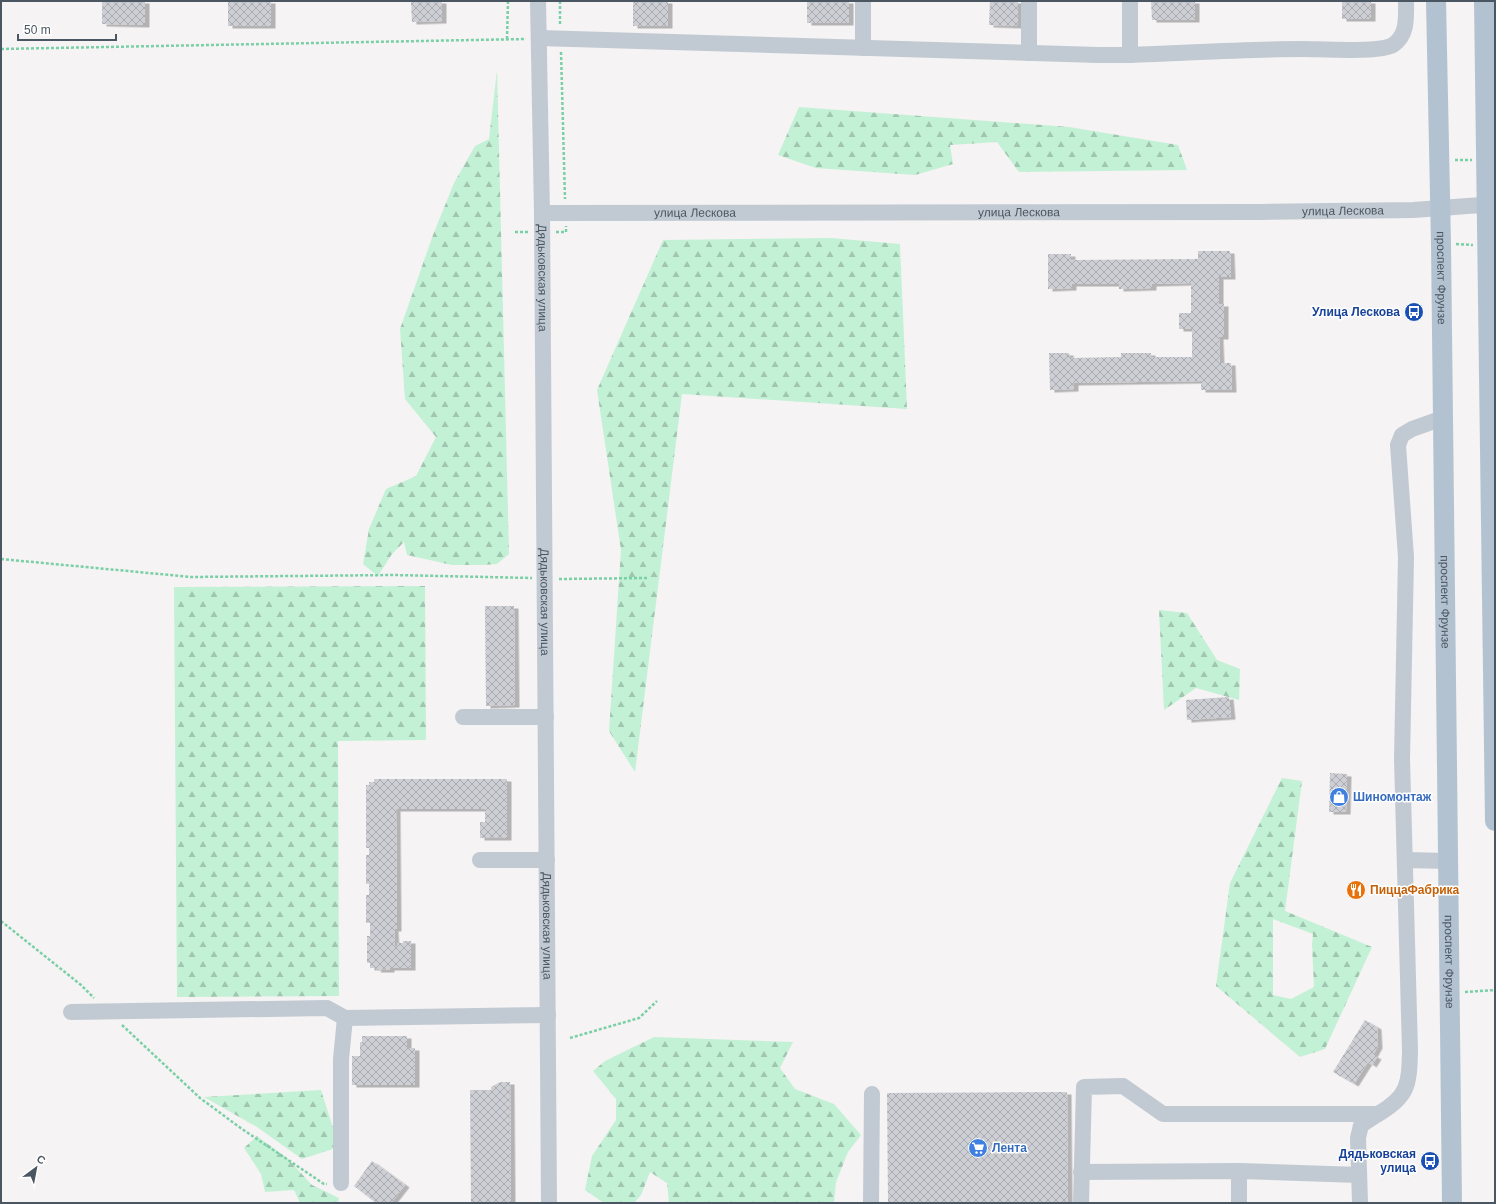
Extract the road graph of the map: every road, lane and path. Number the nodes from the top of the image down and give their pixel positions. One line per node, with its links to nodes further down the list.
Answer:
1 (508, 1): 11 (path)
2 (538, 1): 10 (street, Дядьковская улица)
3 (560, 1): 12 (path)
4 (863, 1): 13 (street)
5 (1029, 1): 15 (street)
6 (1130, 1): 16 (street)
7 (1406, 1): 16 (street)
8 (1436, 1): 17 (main road, проспект Фрунзе)
9 (1484, 1): 18 (main road)
10 (539, 38): 11 (path); 12 (street); 21 (street, Дядьковская улица)
11 (507, 39): 14 (path)
12 (561, 39): 13 (street); 22 (path)
13 (863, 48): 15 (street)
14 (1, 49)
15 (1029, 53): 16 (street)
16 (1130, 55)
17 (1440, 160): 18 (path); 20 (main road, проспект Фрунзе)
18 (1486, 160): 19 (main road)
19 (1491, 204): 20 (street, улица Лескова); 25 (main road)
20 (1441, 208): 22 (street, улица Лескова); 24 (main road, проспект Фрунзе)
21 (542, 213): 22 (street, улица Лескова); 29 (street, Дядьковская улица)
22 (566, 213): 23 (path)
23 (566, 232)
24 (1441, 244): 25 (path); 26 (main road, проспект Фрунзе)
25 (1488, 245): 27 (main road)
26 (1444, 418): 36 (street); 37 (main road, проспект Фрунзе)
27 (1493, 425): 33 (main road)
28 (1, 559): 29 (path)
29 (545, 578): 30 (path); 32 (street, Дядьковская улица)
30 (648, 578)
31 (463, 717): 32 (street)
32 (546, 717): 35 (street, Дядьковская улица)
33 (1495, 821)
34 (480, 860): 35 (street)
35 (547, 860): 42 (street, Дядьковская улица)
36 (1405, 860): 37 (street); 47 (street)
37 (1449, 861): 39 (main road, проспект Фрунзе)
38 (1495, 990): 39 (path)
39 (1450, 992): 57 (main road, проспект Фрунзе)
40 (656, 1000): 44 (path)
41 (71, 1012): 43 (street)
42 (548, 1015): 43 (street); 52 (street, Дядьковская улица)
43 (345, 1018): 51 (street)
44 (570, 1038)
45 (872, 1094): 53 (street)
46 (200, 1098): 51 (path)
47 (1378, 1114): 49 (street); 50 (street)
48 (1239, 1171): 49 (street); 50 (street); 55 (street)
49 (1082, 1172): 54 (street)
50 (1359, 1175): 56 (street)
51 (342, 1183)
52 (549, 1203)
53 (871, 1203)
54 (1081, 1203)
55 (1239, 1203)
56 (1360, 1203)
57 (1452, 1203)

